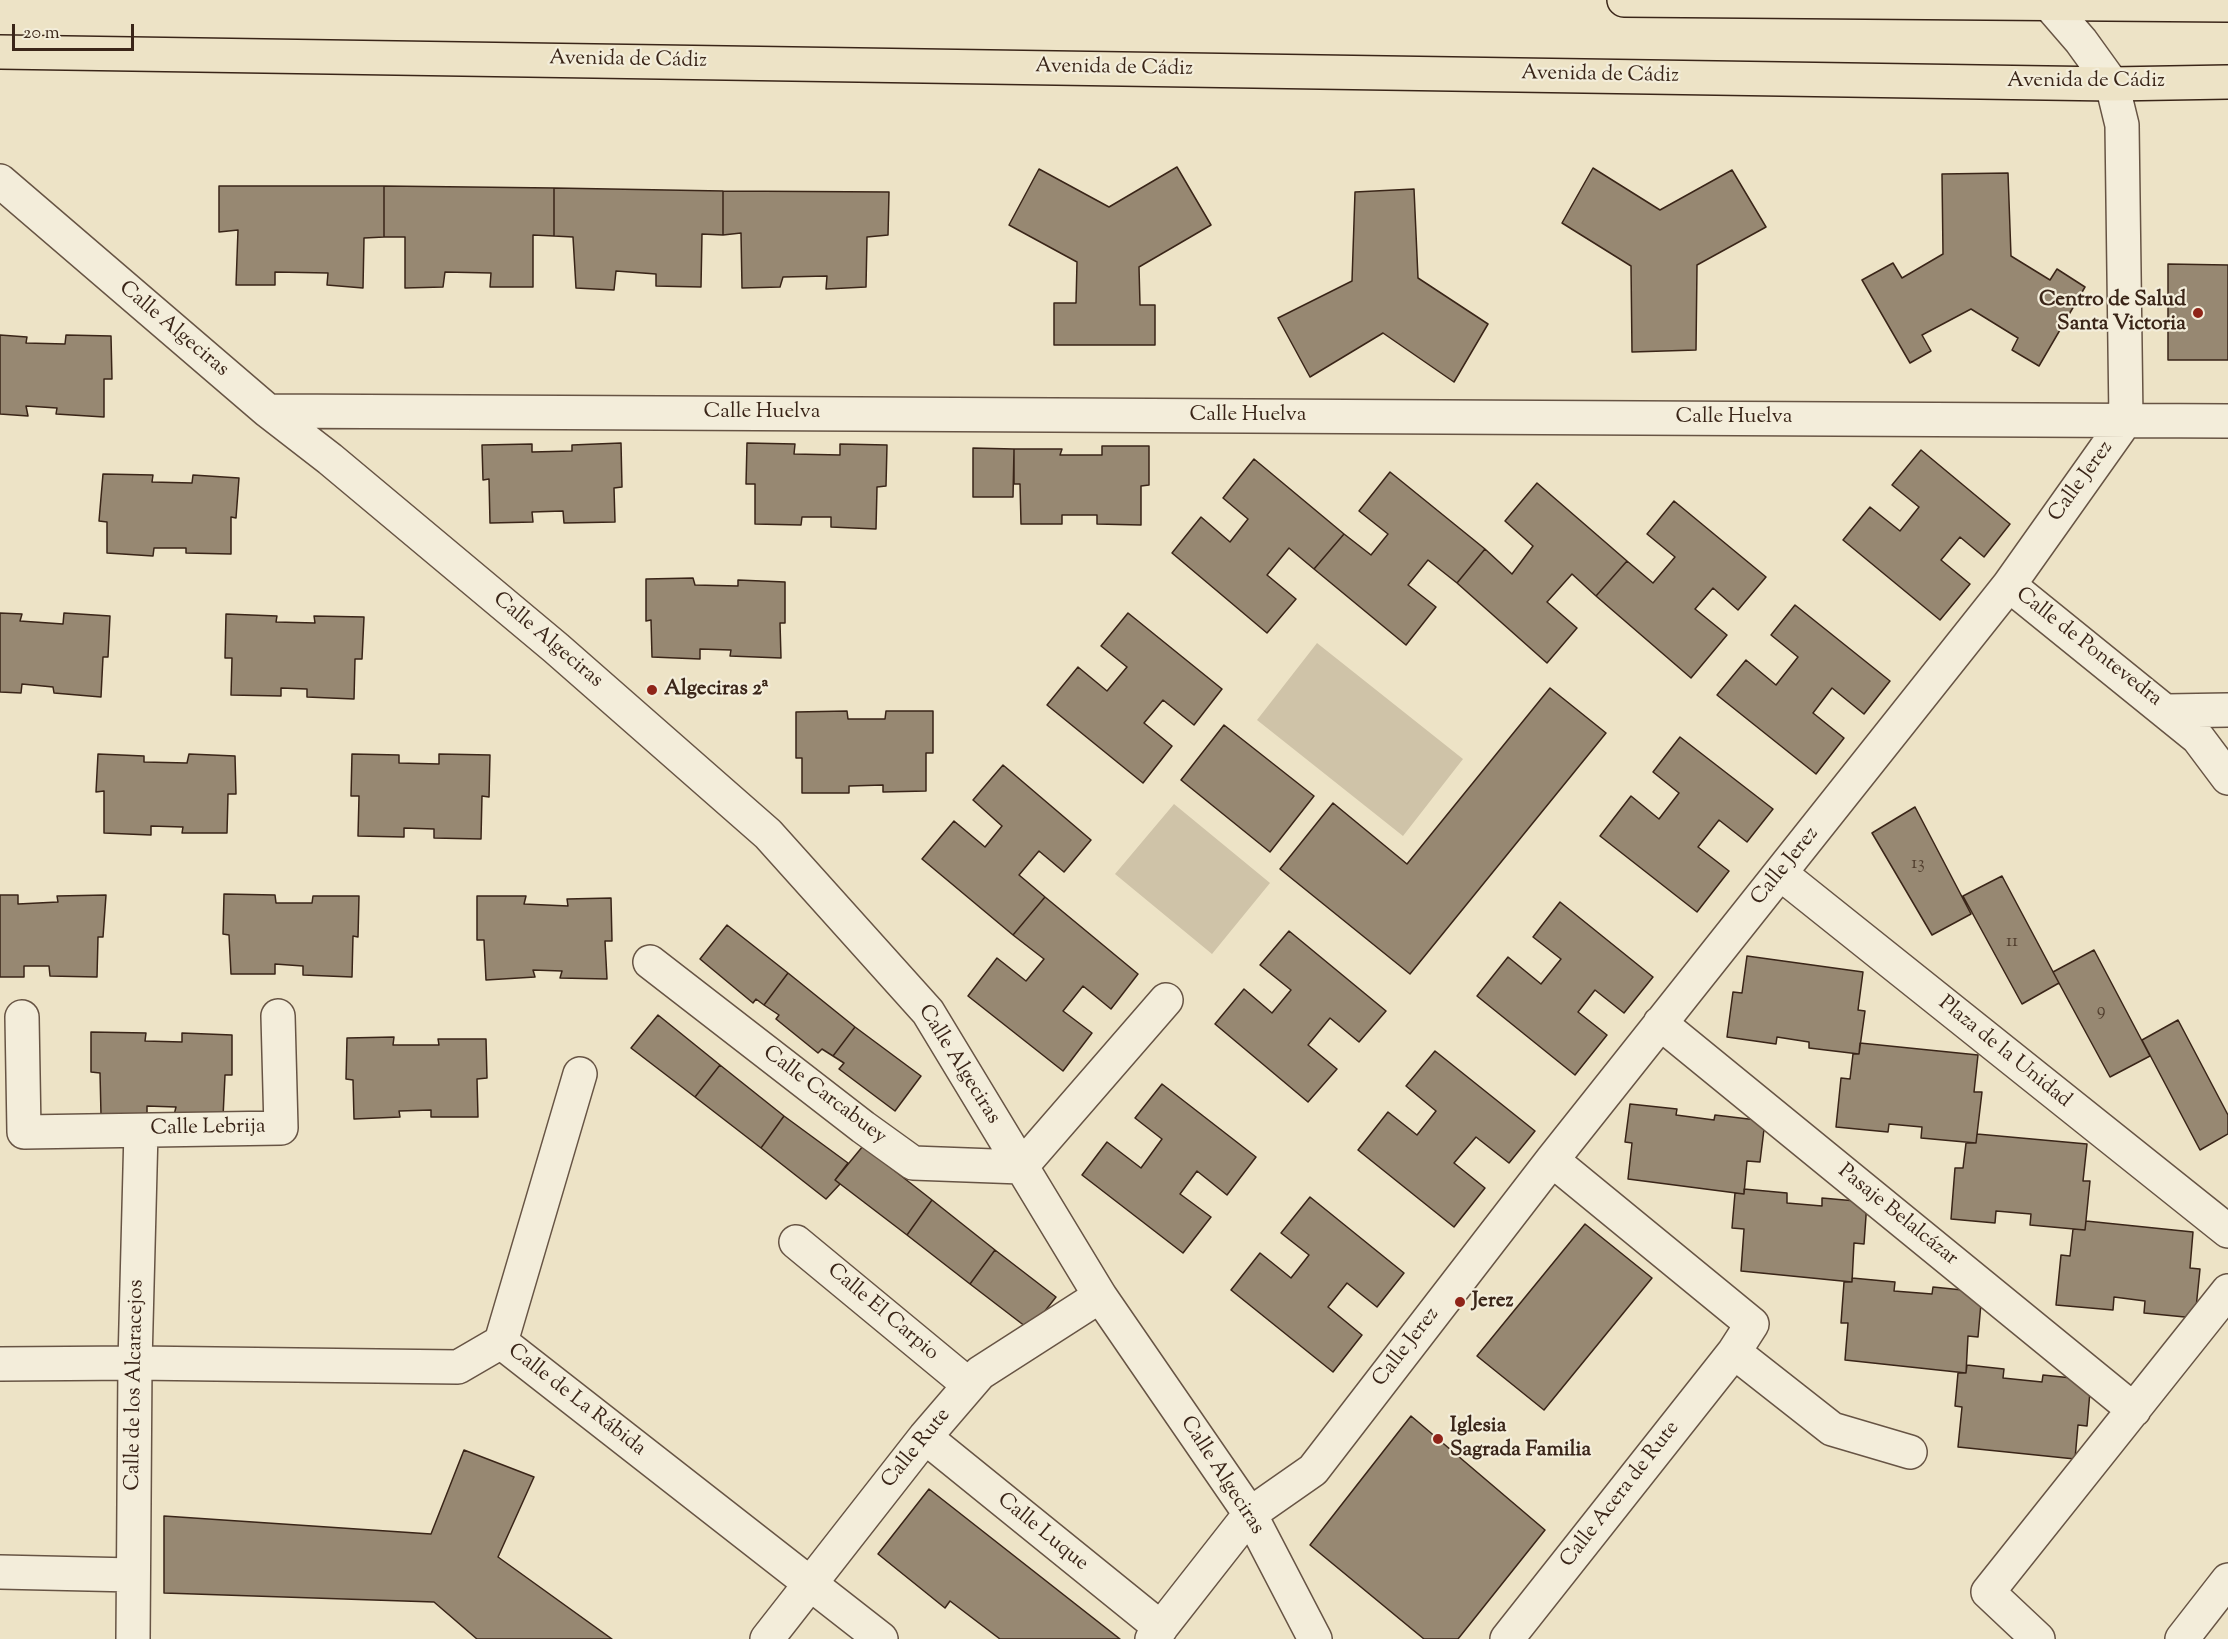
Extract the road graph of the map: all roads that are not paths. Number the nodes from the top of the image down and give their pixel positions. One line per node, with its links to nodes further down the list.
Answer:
1 (1624, 0): 2 (main road)
2 (1769, 1): 3 (main road)
3 (2049, 4): 4 (main road); 7 (street, Calle Jerez)
4 (2228, 5)
5 (0, 52): 7 (main road, Avenida de Cádiz)
6 (2228, 82): 7 (main road, Avenida de Cádiz)
7 (2112, 84): 10 (street, Calle Jerez)
8 (0, 181): 9 (street, Calle Algeciras)
9 (268, 411): 10 (street, Calle Huelva); 26 (street, Calle Algeciras)
10 (2126, 420): 11 (street, Calle Huelva); 12 (street, Calle Jerez)
11 (2228, 421)
12 (2009, 585): 14 (street, Calle de Pontevedra); 16 (street, Calle Jerez)
13 (2228, 710): 14 (street)
14 (2167, 711): 15 (street, Calle de Pontevedra)
15 (2228, 778)
16 (1781, 874): 21 (street, Calle Jerez); 27 (street, Plaza de la Unidad)
17 (650, 962): 26 (street, Calle Carcabuey)
18 (1166, 1000): 26 (street)
19 (278, 1016): 23 (street, Calle Lebrija)
20 (22, 1017): 24 (street, Calle Lebrija)
21 (1660, 1023): 25 (street, Calle Jerez); 36 (street, Pasaje Belalcázar)
22 (580, 1074): 31 (street)
23 (141, 1131): 24 (street, Calle Lebrija); 33 (street, Calle de los Alcaracejos)
24 (12, 1132)
25 (1552, 1160): 32 (street, Calle Acera de Rute); 39 (street, Calle Jerez)
26 (1022, 1167): 30 (street, Calle Algeciras)
27 (2228, 1231)
28 (796, 1242): 35 (street, Calle El Carpio)
29 (2228, 1292): 36 (street)
30 (1100, 1296): 35 (street, Calle Rute); 39 (street, Calle Algeciras)
31 (501, 1342): 33 (street, Calle de La Rábida); 43 (street, Calle de La Rábida)
32 (1734, 1352): 38 (street); 49 (street, Calle Acera de Rute)
33 (135, 1363): 34 (street, Calle de La Rábida); 41 (street, Calle de los Alcaracejos)
34 (0, 1364)
35 (969, 1385): 37 (street, Calle Rute)
36 (2134, 1410): 50 (street)
37 (925, 1437): 43 (street, Calle Rute); 44 (street, Calle Luque)
38 (1911, 1452)
39 (1250, 1514): 44 (street, Calle Jerez); 48 (street, Calle Algeciras)
40 (0, 1572): 41 (street)
41 (134, 1575): 45 (street, Calle de los Alcaracejos)
42 (2228, 1580): 51 (street)
43 (810, 1584): 46 (street, Calle Rute); 47 (street, Calle de La Rábida)
44 (1156, 1634)
45 (133, 1639)
46 (767, 1639)
47 (881, 1639)
48 (1315, 1639)
49 (1507, 1639)
50 (2038, 1639)
51 (2182, 1639)

